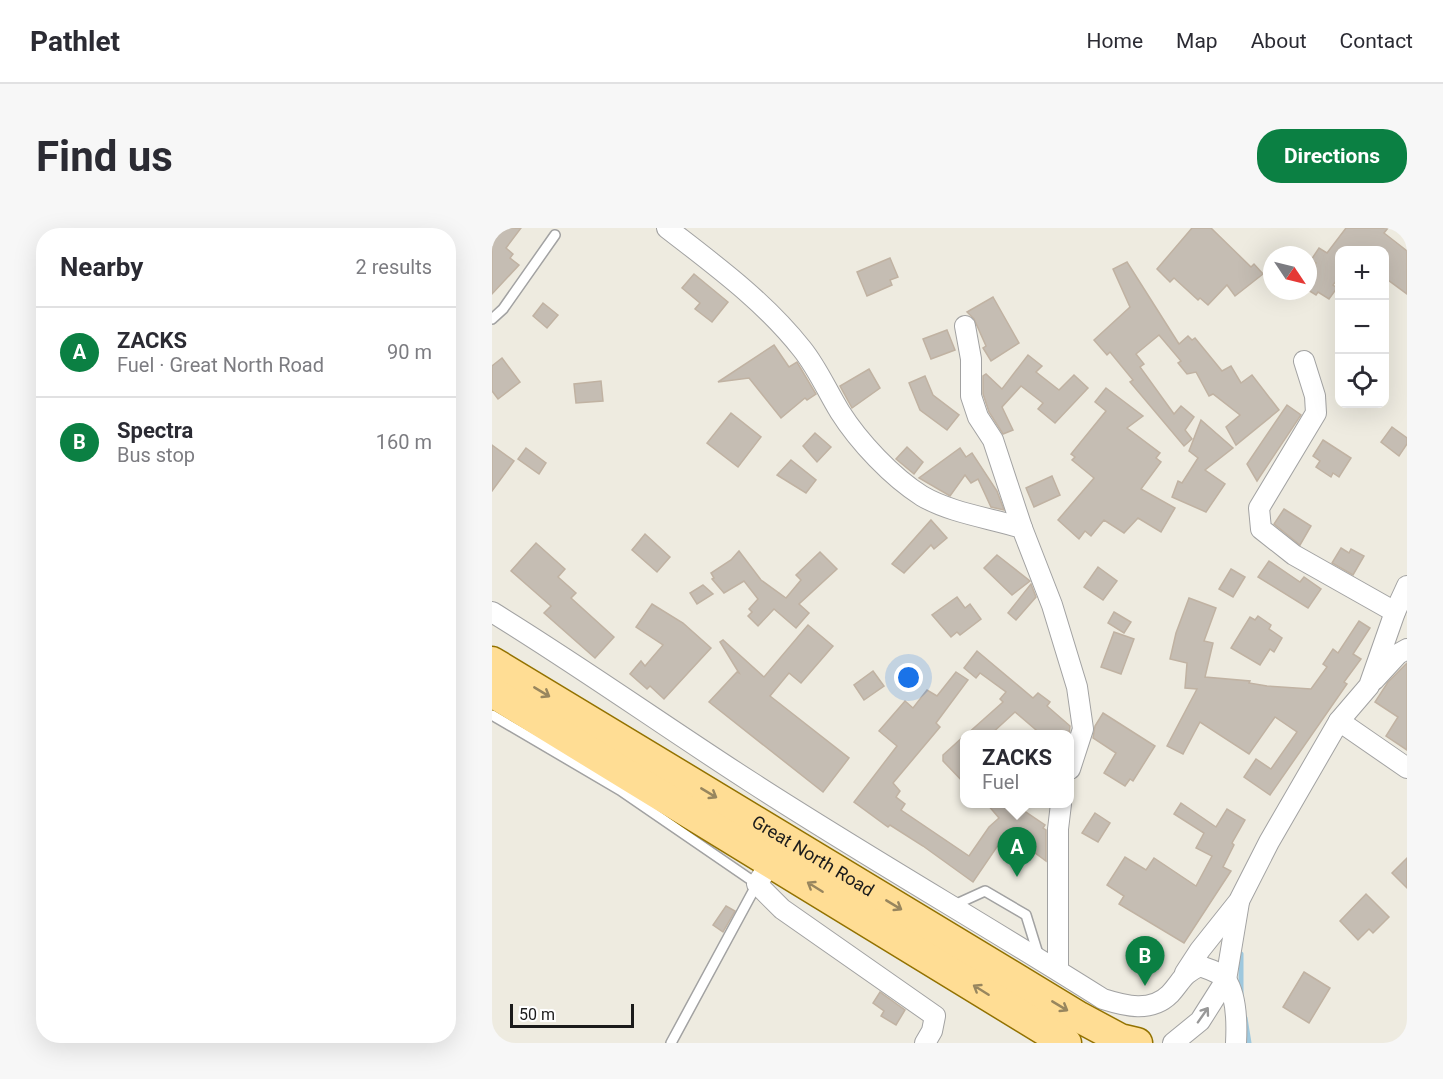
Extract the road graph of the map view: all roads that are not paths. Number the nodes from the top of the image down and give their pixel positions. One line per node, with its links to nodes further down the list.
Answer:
1 (667, 228): 6 (street)
2 (555, 235): 3 (lane)
3 (492, 319)
4 (965, 326): 6 (street)
5 (1304, 361): 9 (street)
6 (1022, 528): 16 (street)
7 (1407, 586): 9 (street)
8 (492, 612): 21 (street)
9 (1395, 612): 12 (street)
10 (1407, 649): 12 (street)
11 (492, 662): 29 (main road, Great North Road, one-way to 29)
12 (1369, 686): 15 (street)
13 (492, 692): 19 (main road, Great North Road)
14 (492, 715): 19 (lane)
15 (1339, 721): 17 (street); 20 (street)
16 (1074, 757)
17 (1407, 768)
18 (1061, 808): 23 (street)
19 (765, 873): 26 (lane); 27 (street); 28 (main road, Great North Road, one-way to 19)
20 (1239, 901): 24 (street); 25 (street)
21 (950, 907): 22 (street); 22 (lane)
22 (1039, 959): 23 (street)
23 (1058, 970): 24 (street)
24 (1185, 973): 25 (street)
25 (1226, 980): 30 (street, one-way to 25); 31 (street)
26 (671, 1043)
27 (925, 1043)
28 (1066, 1043)
29 (1137, 1043)
30 (1173, 1043)
31 (1236, 1043)

